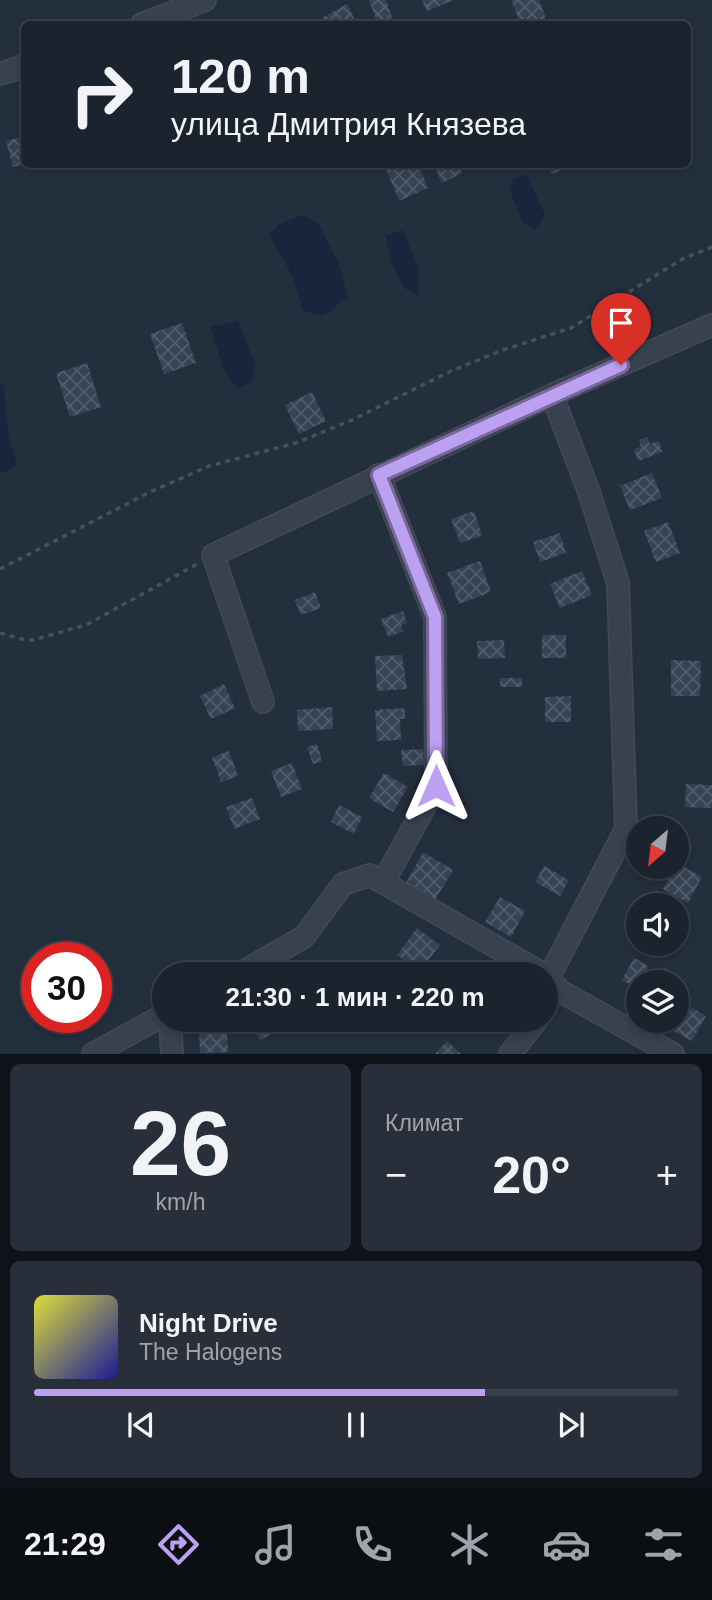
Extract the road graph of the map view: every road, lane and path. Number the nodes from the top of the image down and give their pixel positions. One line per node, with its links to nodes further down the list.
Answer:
1 (205, 0): 2 (street)
2 (150, 21)
3 (21, 67): 4 (street)
4 (0, 74)
5 (712, 247): 10 (path)
6 (712, 326): 7 (street)
7 (552, 395): 8 (street); 16 (street)
8 (379, 475): 9 (street); 13 (street)
9 (213, 555): 11 (path); 12 (street)
10 (0, 569)
11 (0, 633)
12 (263, 702)
13 (377, 878): 14 (street); 15 (street)
14 (260, 962)
15 (521, 962)
16 (558, 963)
17 (558, 984): 24 (street)
18 (152, 1022): 21 (street)
19 (171, 1032): 22 (street)
20 (527, 1032): 23 (street)
21 (93, 1054)
22 (172, 1054)
23 (510, 1054)
24 (673, 1054)

